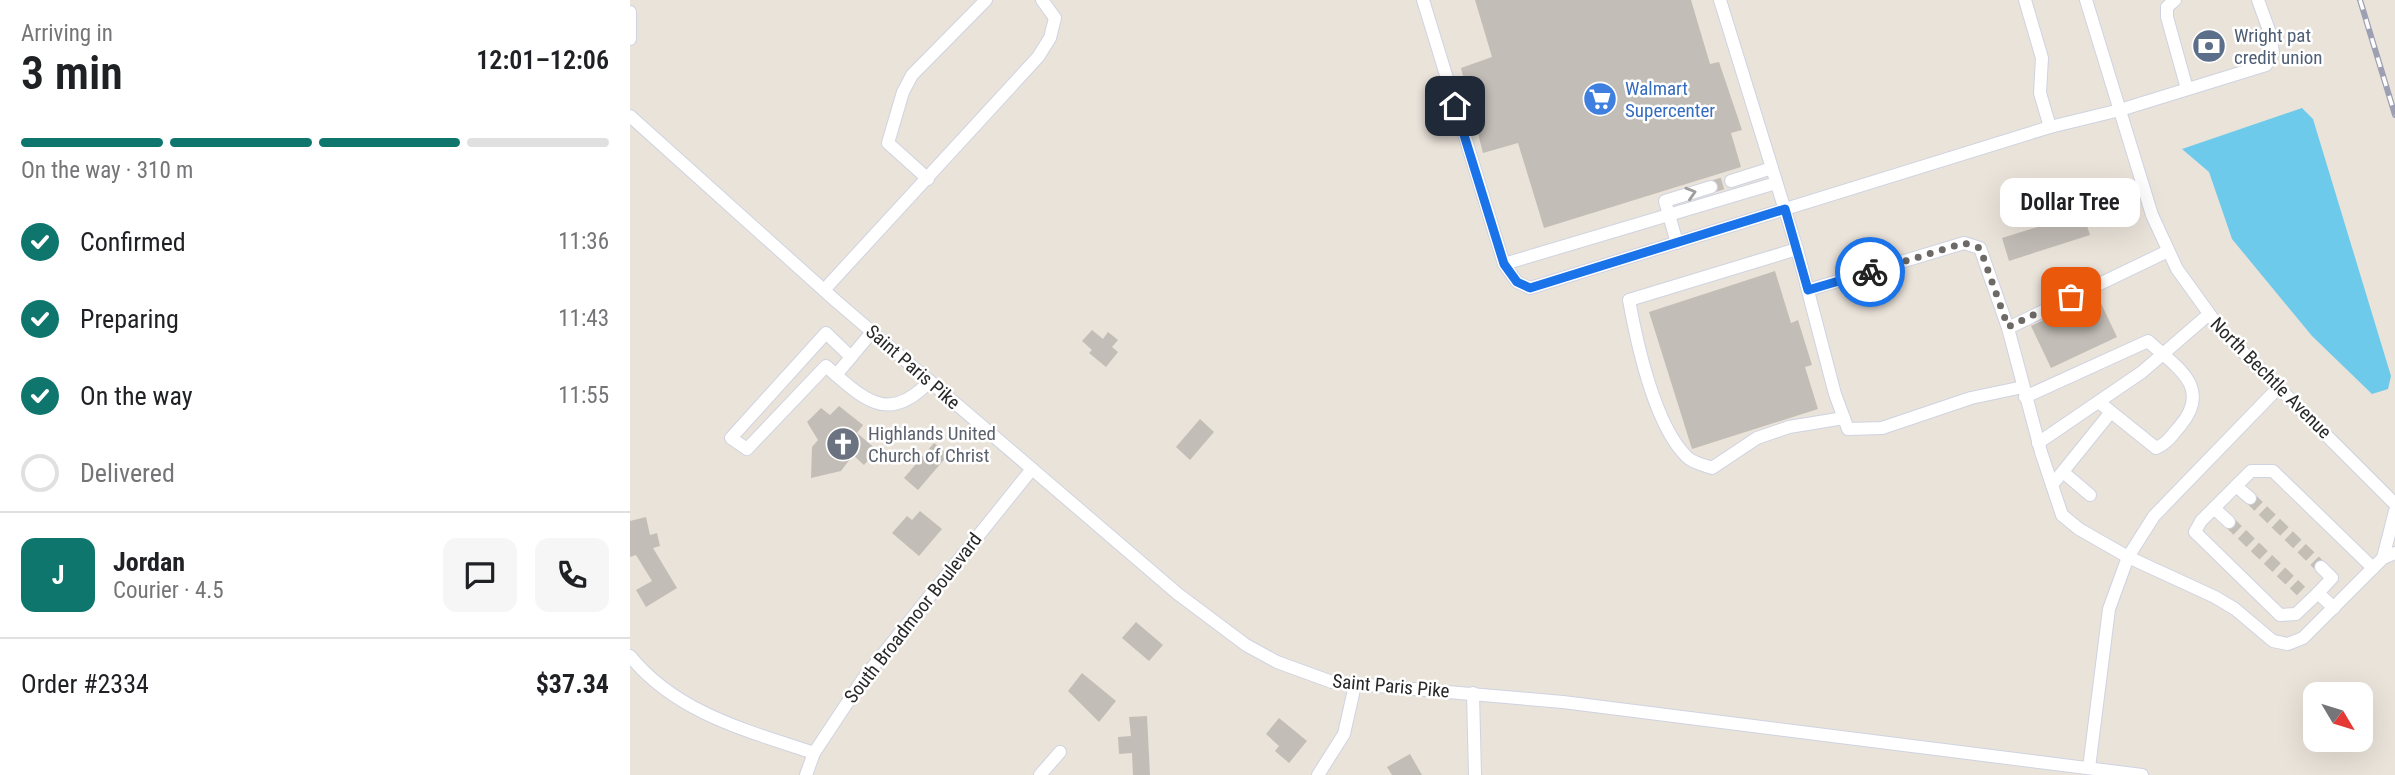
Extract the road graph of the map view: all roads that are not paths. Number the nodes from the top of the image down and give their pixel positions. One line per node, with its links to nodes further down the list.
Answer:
1 (986, 0): 17 (street)
2 (1042, 0): 17 (street)
3 (1423, 0): 26 (street)
4 (1720, 0): 16 (street)
5 (2025, 0): 15 (street)
6 (2087, 0): 13 (street, North Bechtle Avenue)
7 (2175, 0): 12 (street)
8 (2258, 0): 12 (street)
9 (630, 12): 10 (street)
10 (630, 31): 11 (street)
11 (630, 39)
12 (2187, 89): 13 (street)
13 (2120, 110): 15 (street); 25 (street, North Bechtle Avenue)
14 (630, 116): 27 (street, Saint Paris Pike)
15 (2050, 127): 21 (street)
16 (1772, 169): 18 (street); 19 (street)
17 (928, 178): 27 (street)
18 (1731, 181)
19 (1776, 183): 21 (street); 22 (street)
20 (1711, 187): 22 (street, one-way to 20)
21 (1785, 209): 23 (street); 24 (street)
22 (1669, 215): 23 (street); 26 (street)
23 (1676, 243): 26 (street)
24 (1797, 249): 28 (street); 40 (street)
25 (2168, 251): 29 (street, North Bechtle Avenue); 30 (street)
26 (1504, 264)
27 (824, 290): 31 (street, Saint Paris Pike)
28 (1808, 290): 30 (street); 40 (street)
29 (2208, 315): 32 (street); 36 (street, North Bechtle Avenue)
30 (2008, 327): 37 (street)
31 (872, 332): 33 (street); 35 (street, Saint Paris Pike)
32 (2163, 355): 37 (street); 38 (street); 39 (street)
33 (851, 356): 34 (street); 34 (street)
34 (836, 375): 35 (street)
35 (930, 382): 42 (street, Saint Paris Pike)
36 (2278, 388): 48 (street, North Bechtle Avenue); 53 (street)
37 (2024, 392): 40 (street); 41 (street)
38 (2100, 403): 39 (street); 41 (street)
39 (2111, 412): 43 (street)
40 (1844, 418)
41 (2038, 443): 44 (street)
42 (1032, 469): 59 (street, Saint Paris Pike); 62 (street, South Broadmoor Boulevard)
43 (2063, 472): 44 (street); 46 (street)
44 (2052, 485): 53 (street)
45 (2236, 486): 47 (street); 49 (street); 55 (street)
46 (2090, 495)
47 (2249, 498)
48 (2395, 504)
49 (2214, 508): 51 (street); 56 (street)
50 (2395, 511): 52 (street)
51 (2229, 522)
52 (2389, 556): 55 (street)
53 (2128, 557): 57 (street); 63 (street)
54 (2321, 567): 56 (street)
55 (2373, 568): 57 (street)
56 (2310, 595): 57 (street)
57 (2333, 608)
58 (630, 656): 62 (street)
59 (1355, 685): 60 (street, Saint Paris Pike); 66 (street)
60 (1473, 693): 63 (street, Saint Paris Pike); 67 (street)
61 (1060, 752): 65 (street)
62 (814, 753): 64 (street, South Broadmoor Boulevard)
63 (2089, 768): 68 (street, Saint Paris Pike)
64 (806, 775)
65 (1040, 775)
66 (1318, 775)
67 (1475, 775)
68 (2141, 775)

